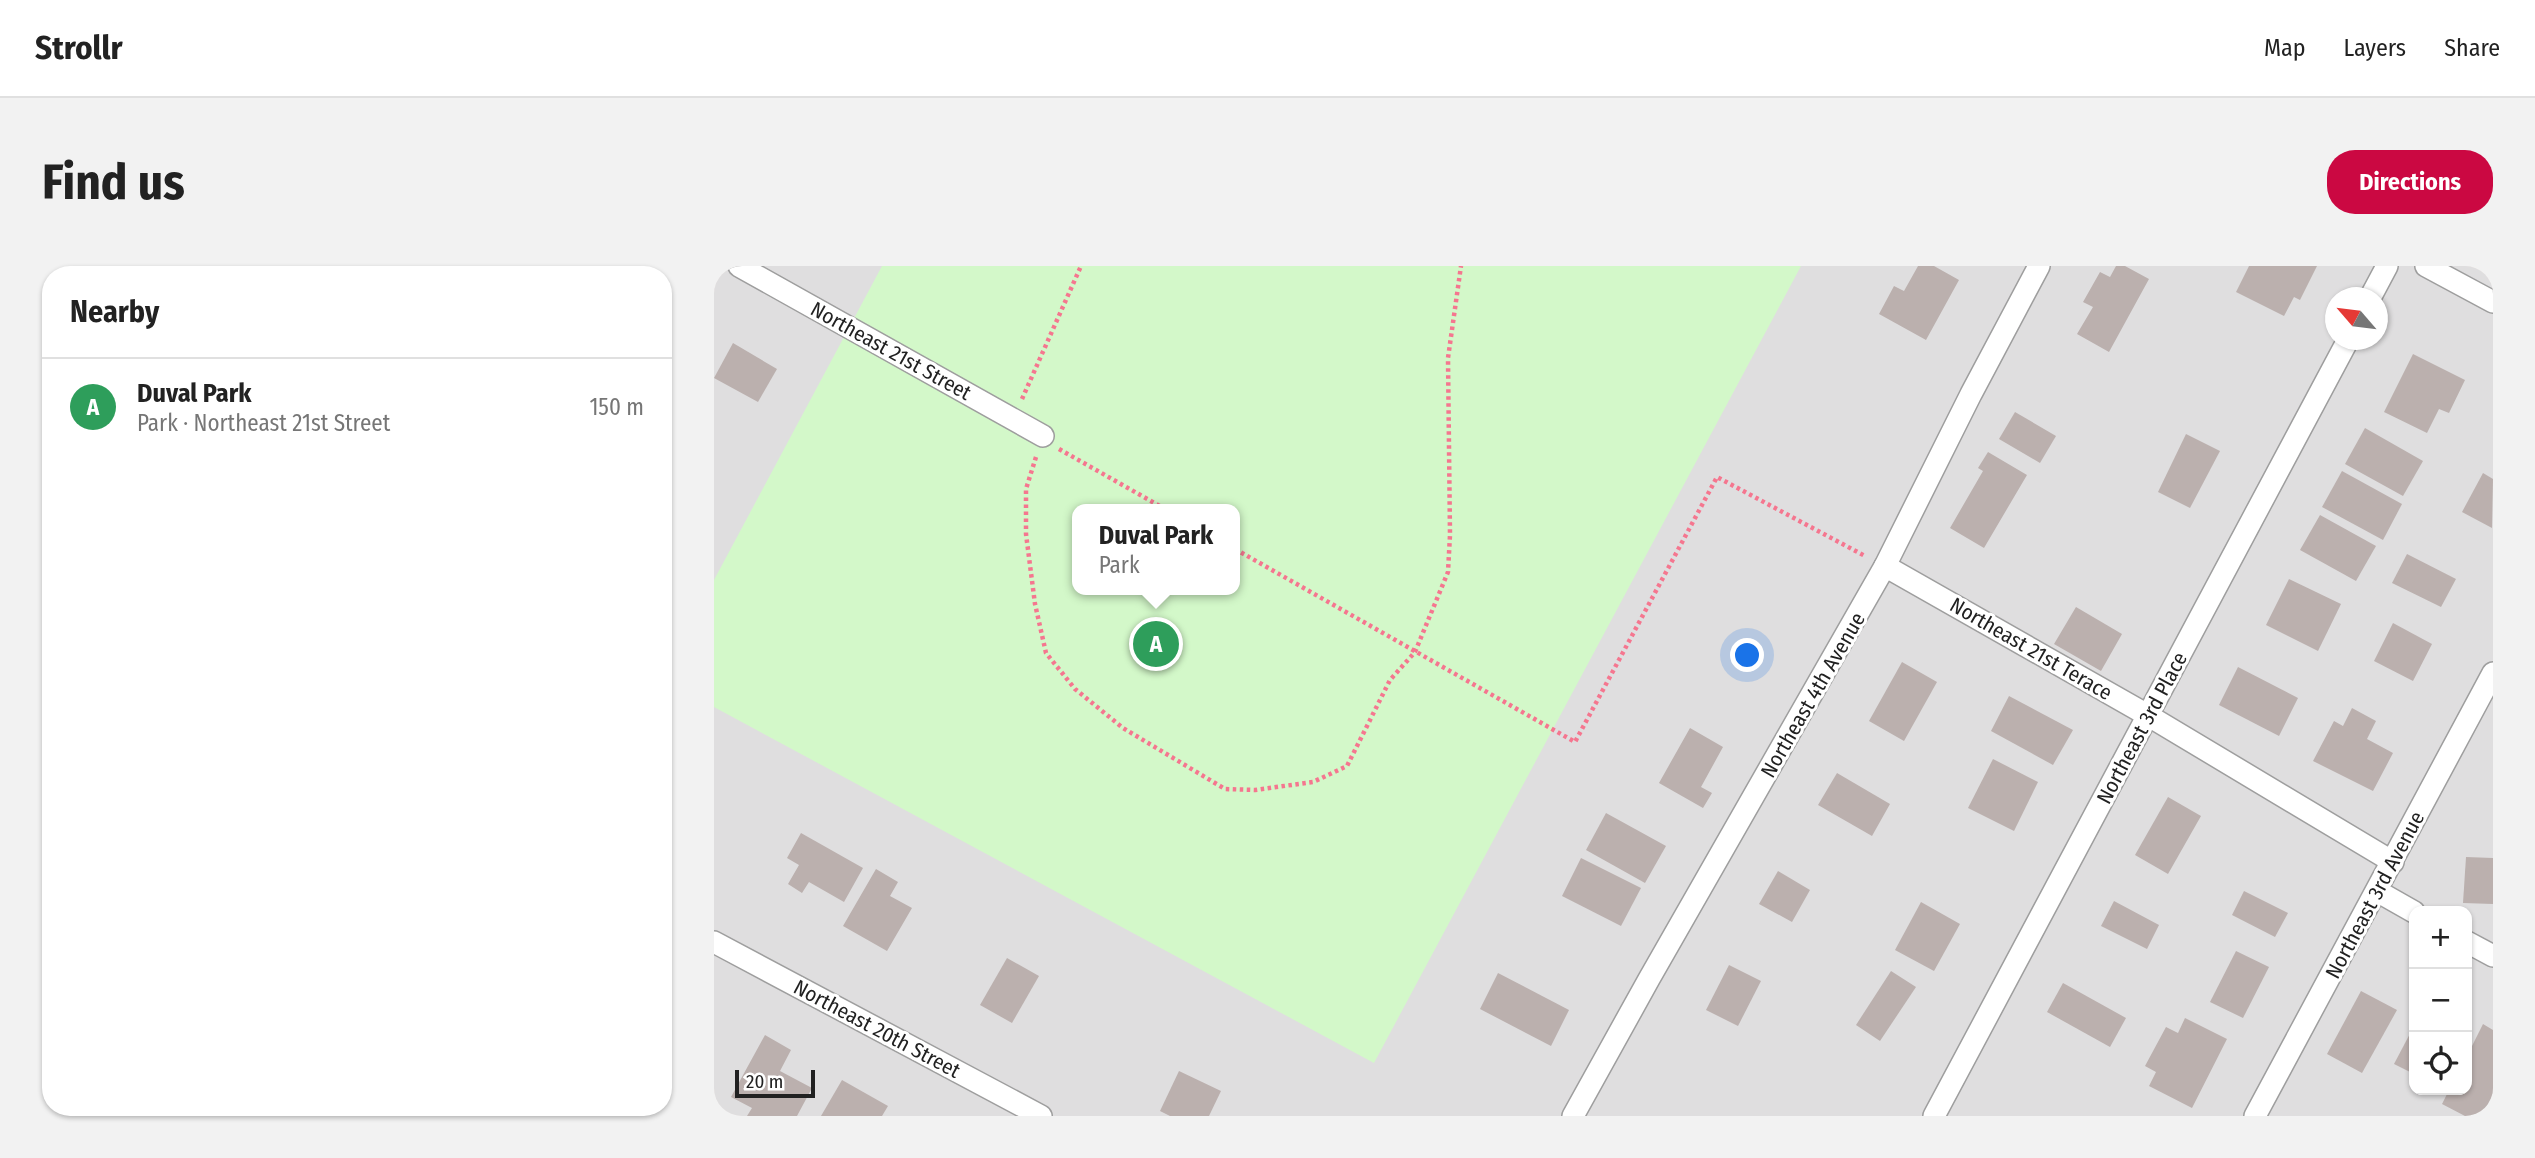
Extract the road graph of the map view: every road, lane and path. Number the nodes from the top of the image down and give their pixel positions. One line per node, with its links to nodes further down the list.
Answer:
1 (738, 266): 11 (street, Northeast 21st Street)
2 (1081, 266): 11 (path)
3 (1461, 266): 16 (path)
4 (2039, 266): 15 (street, Northeast 4th Avenue)
5 (2387, 266): 8 (street)
6 (2426, 266): 7 (street)
7 (2453, 272): 9 (street)
8 (2376, 287)
9 (2493, 302)
10 (2343, 350): 18 (street, Northeast 3rd Place)
11 (1013, 419): 12 (street, Northeast 21st Street)
12 (1043, 436): 13 (path); 16 (path)
13 (1156, 504)
14 (1240, 552): 16 (path)
15 (1885, 566): 16 (path); 18 (street, Northeast 21st Terace); 26 (street, Northeast 4th Avenue)
16 (1415, 652)
17 (2493, 673): 19 (street, Northeast 3rd Avenue)
18 (2149, 716): 19 (street, Northeast 21st Terace); 27 (street, Northeast 3rd Place)
19 (2393, 862): 20 (street, Northeast 3rd Avenue)
20 (2377, 891): 21 (street); 28 (street, Northeast 3rd Avenue)
21 (2409, 909)
22 (714, 942): 25 (street, Northeast 20th Street)
23 (2472, 945): 24 (street)
24 (2493, 956)
25 (1041, 1116)
26 (1573, 1116)
27 (1934, 1116)
28 (2255, 1116)

